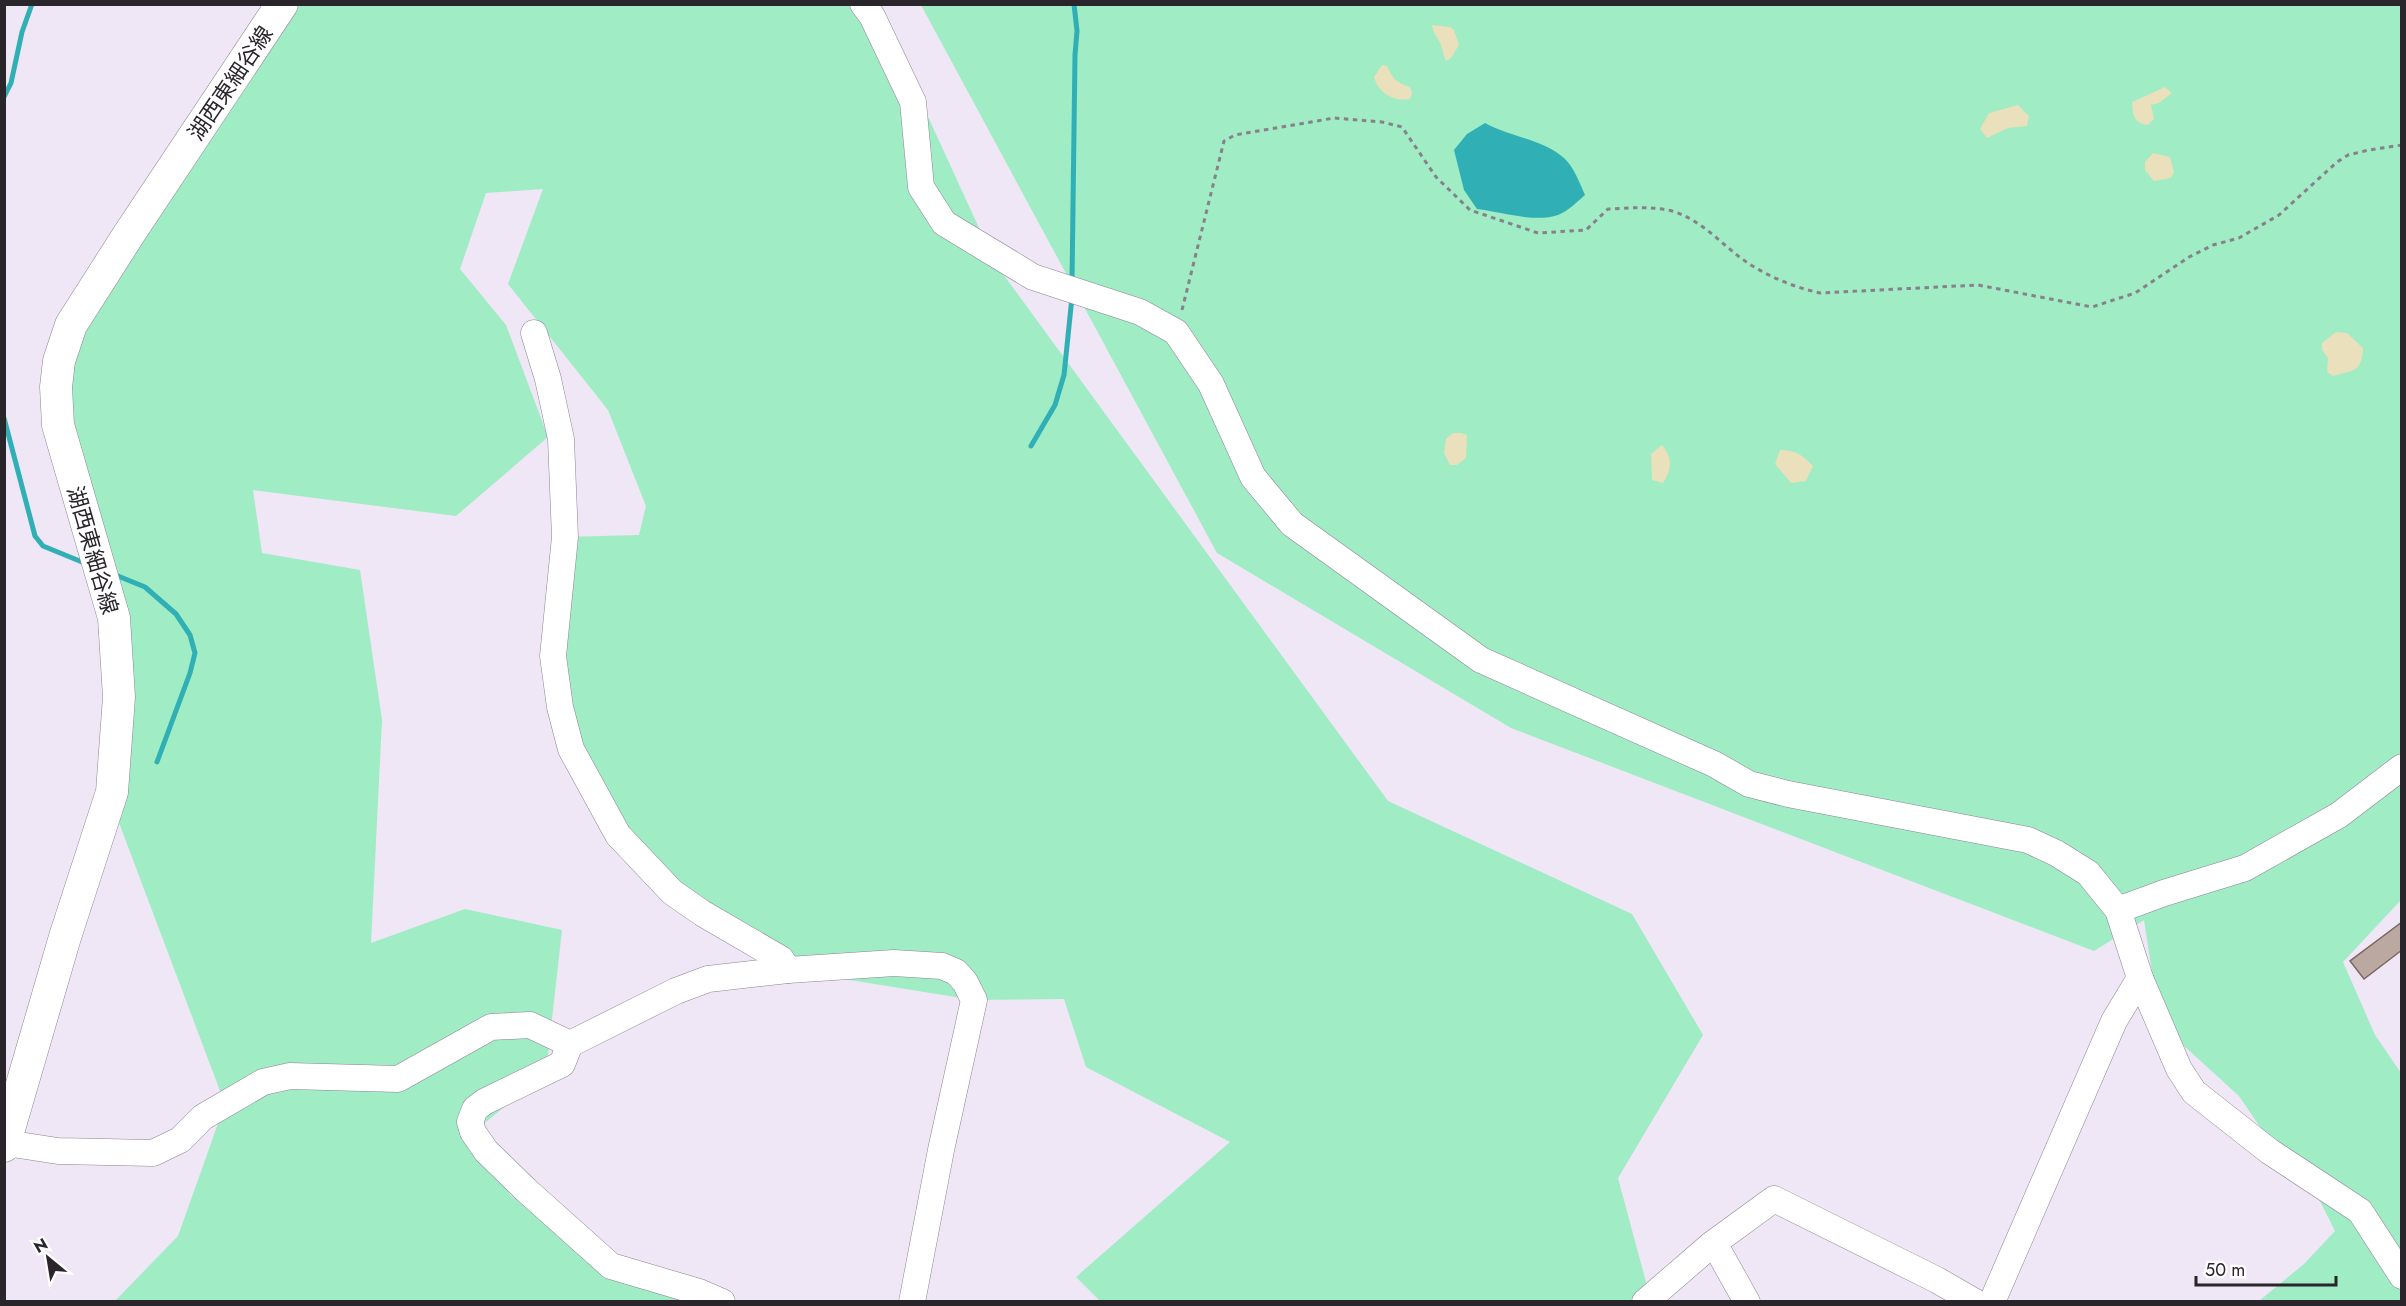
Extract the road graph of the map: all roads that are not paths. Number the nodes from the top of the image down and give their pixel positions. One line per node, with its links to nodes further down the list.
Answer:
1 (282, 4): 9 (main road, 湖西東細谷線)
2 (863, 4): 5 (street)
3 (534, 333): 6 (street)
4 (2402, 767): 5 (street)
5 (2118, 910): 7 (street)
6 (788, 970): 8 (street); 13 (street)
7 (2140, 978): 11 (street); 17 (street)
8 (570, 1044): 9 (street); 12 (street)
9 (5, 1144)
10 (1714, 1243): 14 (street); 15 (street); 16 (street)
11 (2402, 1276)
12 (722, 1302)
13 (912, 1302)
14 (1645, 1302)
15 (1747, 1302)
16 (1975, 1302)
17 (1992, 1302)

